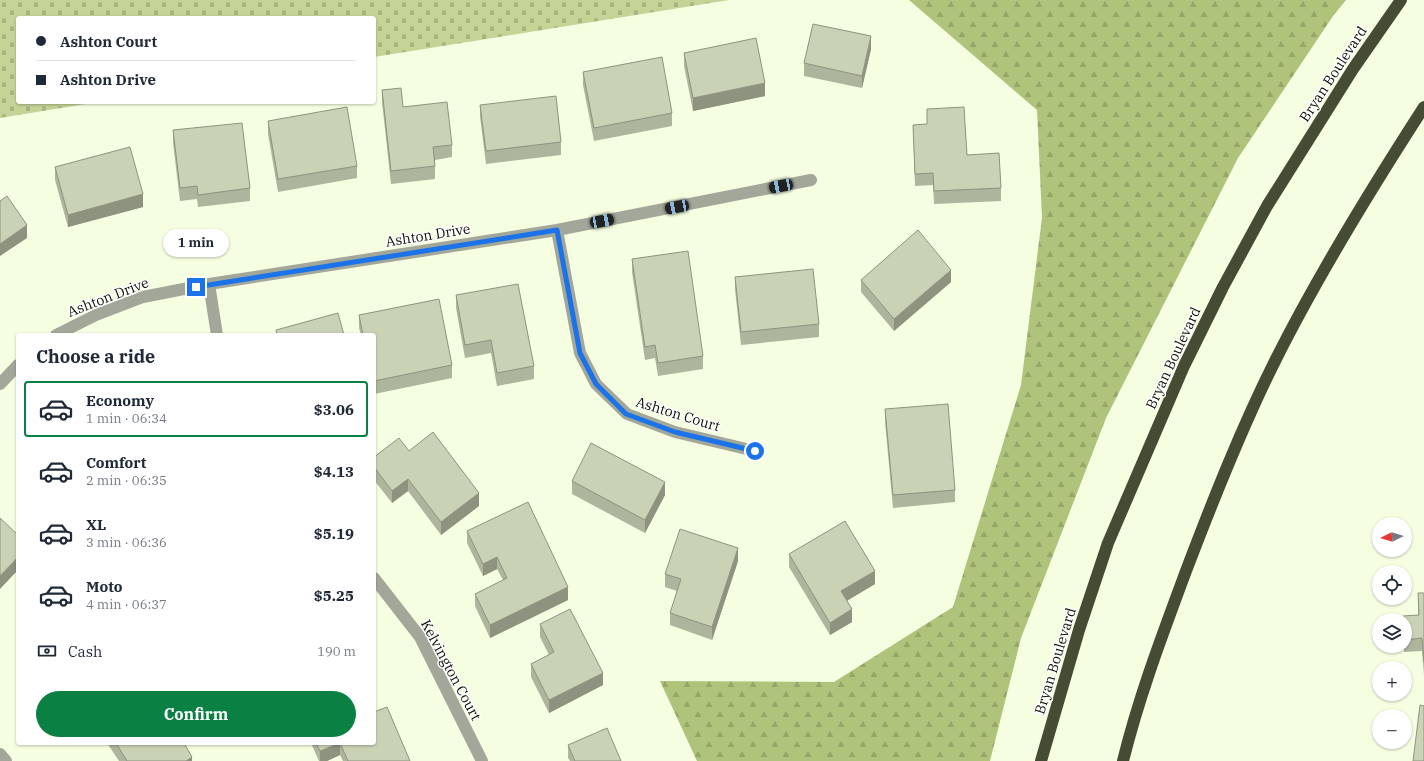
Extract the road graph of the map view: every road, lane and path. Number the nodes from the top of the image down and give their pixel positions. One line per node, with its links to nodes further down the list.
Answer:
1 (1401, 0): 15 (highway, Bryan Boulevard)
2 (1424, 107): 16 (highway)
3 (811, 180): 4 (street, Ashton Drive)
4 (557, 230): 5 (street, Ashton Drive); 10 (street, Ashton Court)
5 (209, 284): 6 (street, Ashton Drive); 7 (street)
6 (60, 333)
7 (217, 333)
8 (16, 367): 9 (street)
9 (0, 384)
10 (755, 451)
11 (376, 581): 14 (street, Kelvington Court)
12 (0, 754): 13 (street)
13 (6, 761)
14 (482, 761)
15 (1041, 761)
16 (1123, 761)

